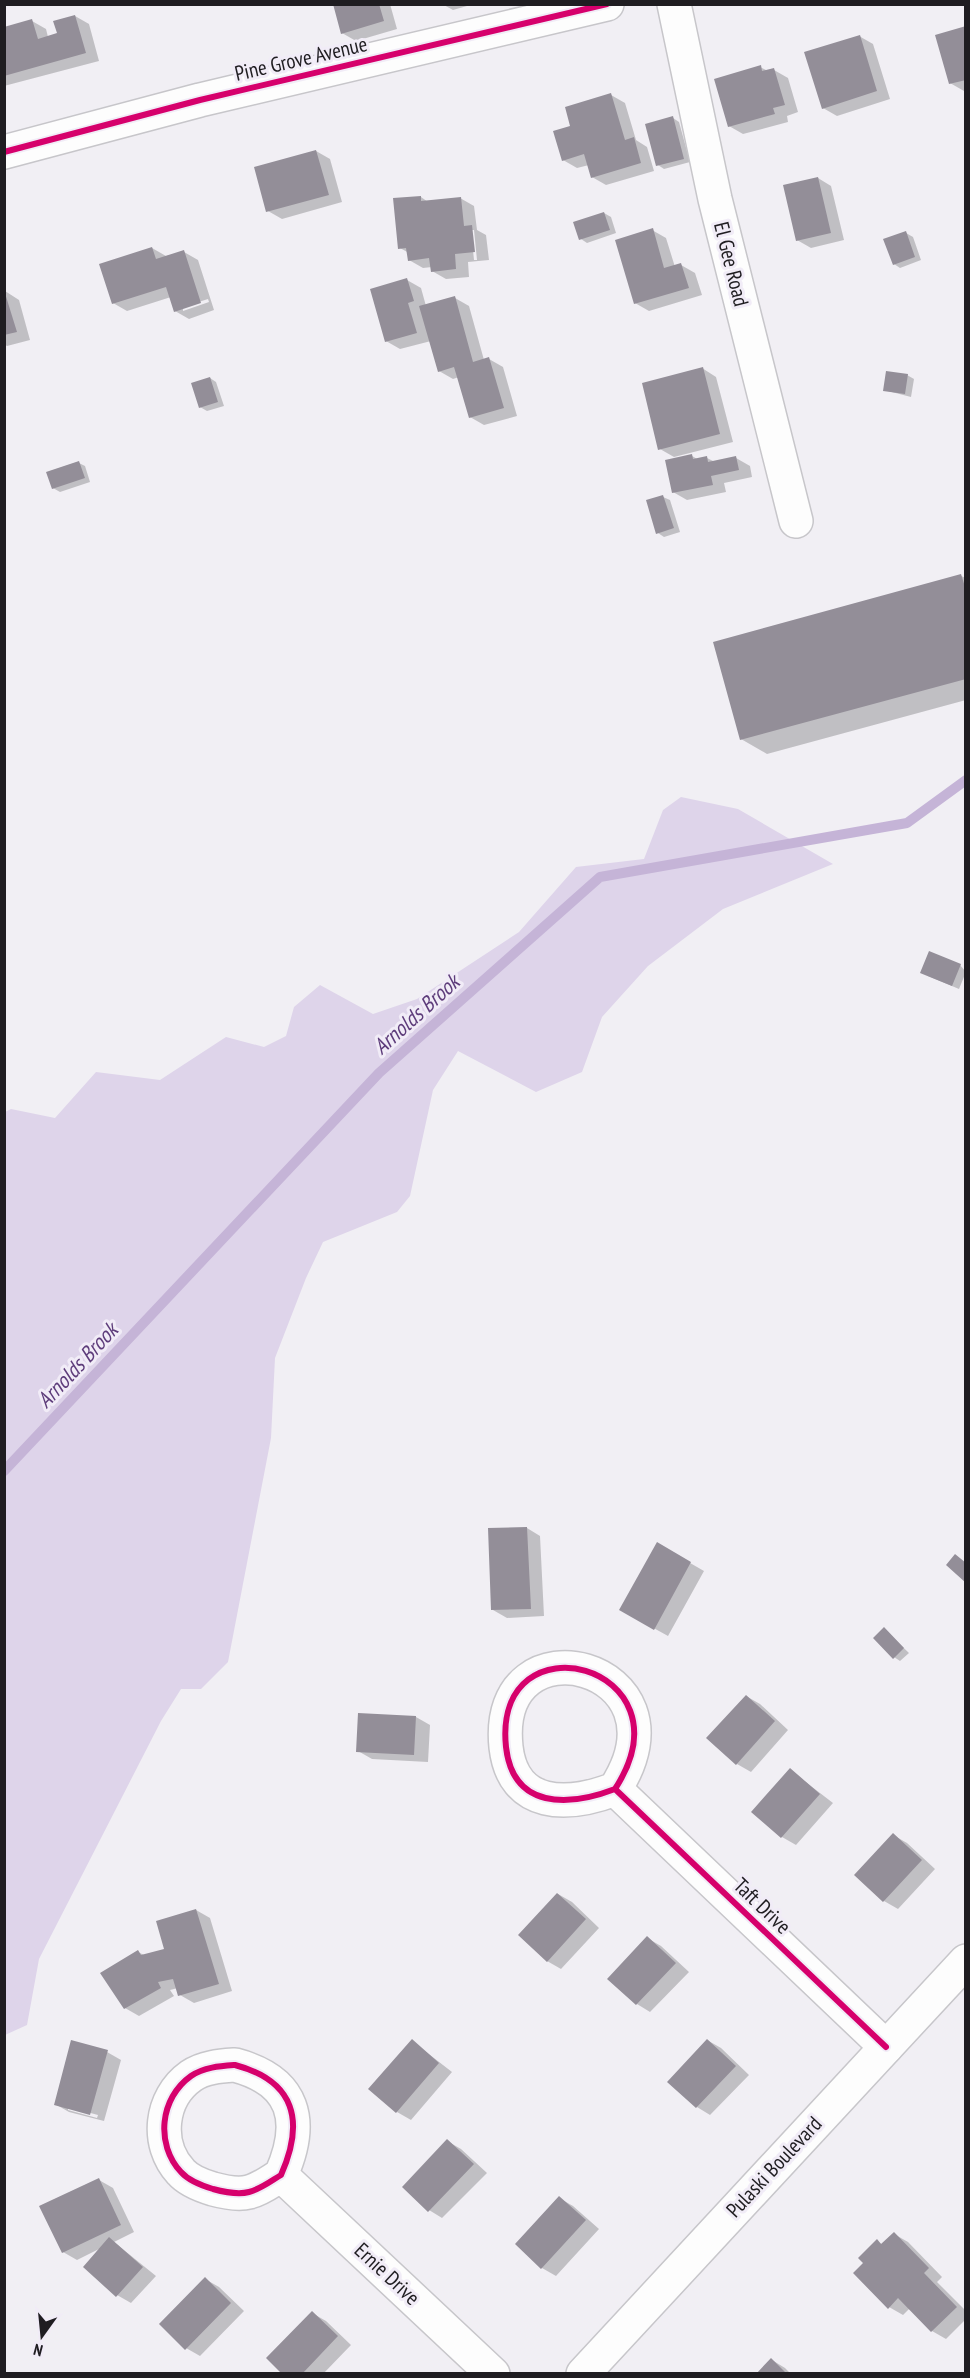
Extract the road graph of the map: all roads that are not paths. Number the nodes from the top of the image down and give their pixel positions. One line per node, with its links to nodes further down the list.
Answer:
1 (607, 4): 3 (street, Pine Grove Avenue)
2 (674, 4): 4 (street, El Gee Road)
3 (4, 152)
4 (796, 521)
5 (615, 1789): 5 (street); 7 (street, Taft Drive)
6 (966, 1961): 7 (street, Pulaski Boulevard)
7 (886, 2047): 10 (street, Pulaski Boulevard)
8 (281, 2175): 9 (street, Ernie Drive)
9 (494, 2373)
10 (583, 2373)

